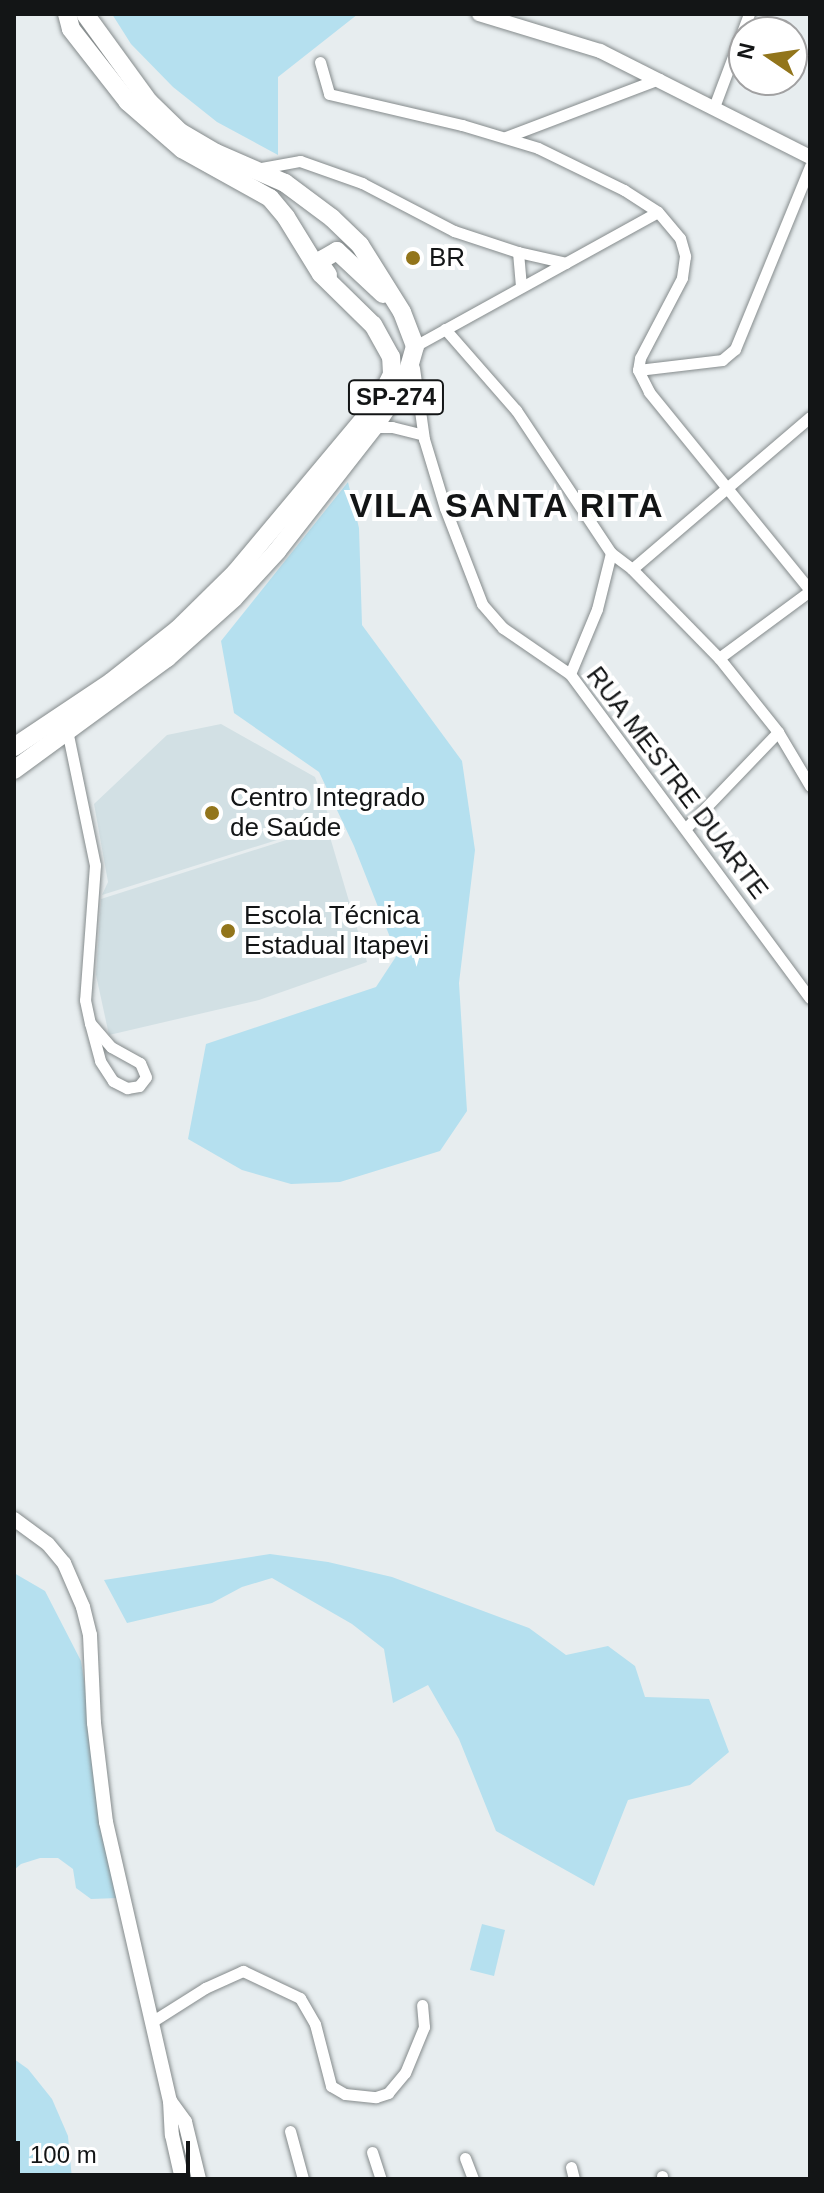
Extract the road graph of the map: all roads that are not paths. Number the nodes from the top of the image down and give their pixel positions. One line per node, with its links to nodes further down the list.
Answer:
1 (67, 14): 17 (main road, SP-274)
2 (85, 14): 11 (main road, SP-274)
3 (749, 14): 7 (street)
4 (485, 15): 6 (street)
5 (320, 62): 8 (street)
6 (659, 79): 7 (street); 8 (street)
7 (714, 107): 9 (street)
8 (506, 137): 12 (street)
9 (810, 157)
10 (810, 166): 20 (street)
11 (256, 169): 13 (street); 16 (main road, SP-274)
12 (658, 212): 14 (street); 20 (street)
13 (518, 252): 14 (street); 15 (street)
14 (566, 263): 15 (street)
15 (521, 287): 18 (street)
16 (395, 302): 17 (main road); 19 (main road, SP-274)
17 (351, 306): 32 (main road, SP-274)
18 (445, 329): 19 (street); 25 (street)
19 (414, 352): 22 (main road, SP-274); 23 (street, RUA MESTRE DUARTE)
20 (638, 370): 24 (street)
21 (810, 417): 24 (street)
22 (374, 427): 23 (street); 30 (main road, SP-274)
23 (423, 435): 29 (street, RUA MESTRE DUARTE)
24 (726, 488): 26 (street); 27 (street)
25 (611, 553): 26 (street); 29 (street)
26 (632, 569): 28 (street)
27 (810, 591): 28 (street)
28 (719, 658): 31 (street)
29 (570, 674): 35 (street, RUA MESTRE DUARTE)
30 (67, 730): 33 (main road, SP-274); 37 (street)
31 (778, 732): 34 (street); 35 (street)
32 (14, 747)
33 (14, 770)
34 (809, 781)
35 (686, 828): 36 (street, RUA MESTRE DUARTE)
36 (810, 998)
37 (90, 1023): 37 (street)
38 (14, 1519): 40 (street)
39 (422, 2005): 40 (street)
40 (153, 2021): 41 (street)
41 (170, 2101): 45 (street); 46 (street)
42 (290, 2131): 47 (street)
43 (372, 2152): 48 (street)
44 (465, 2158): 49 (street)
45 (182, 2179)
46 (199, 2179)
47 (303, 2179)
48 (381, 2179)
49 (473, 2179)

